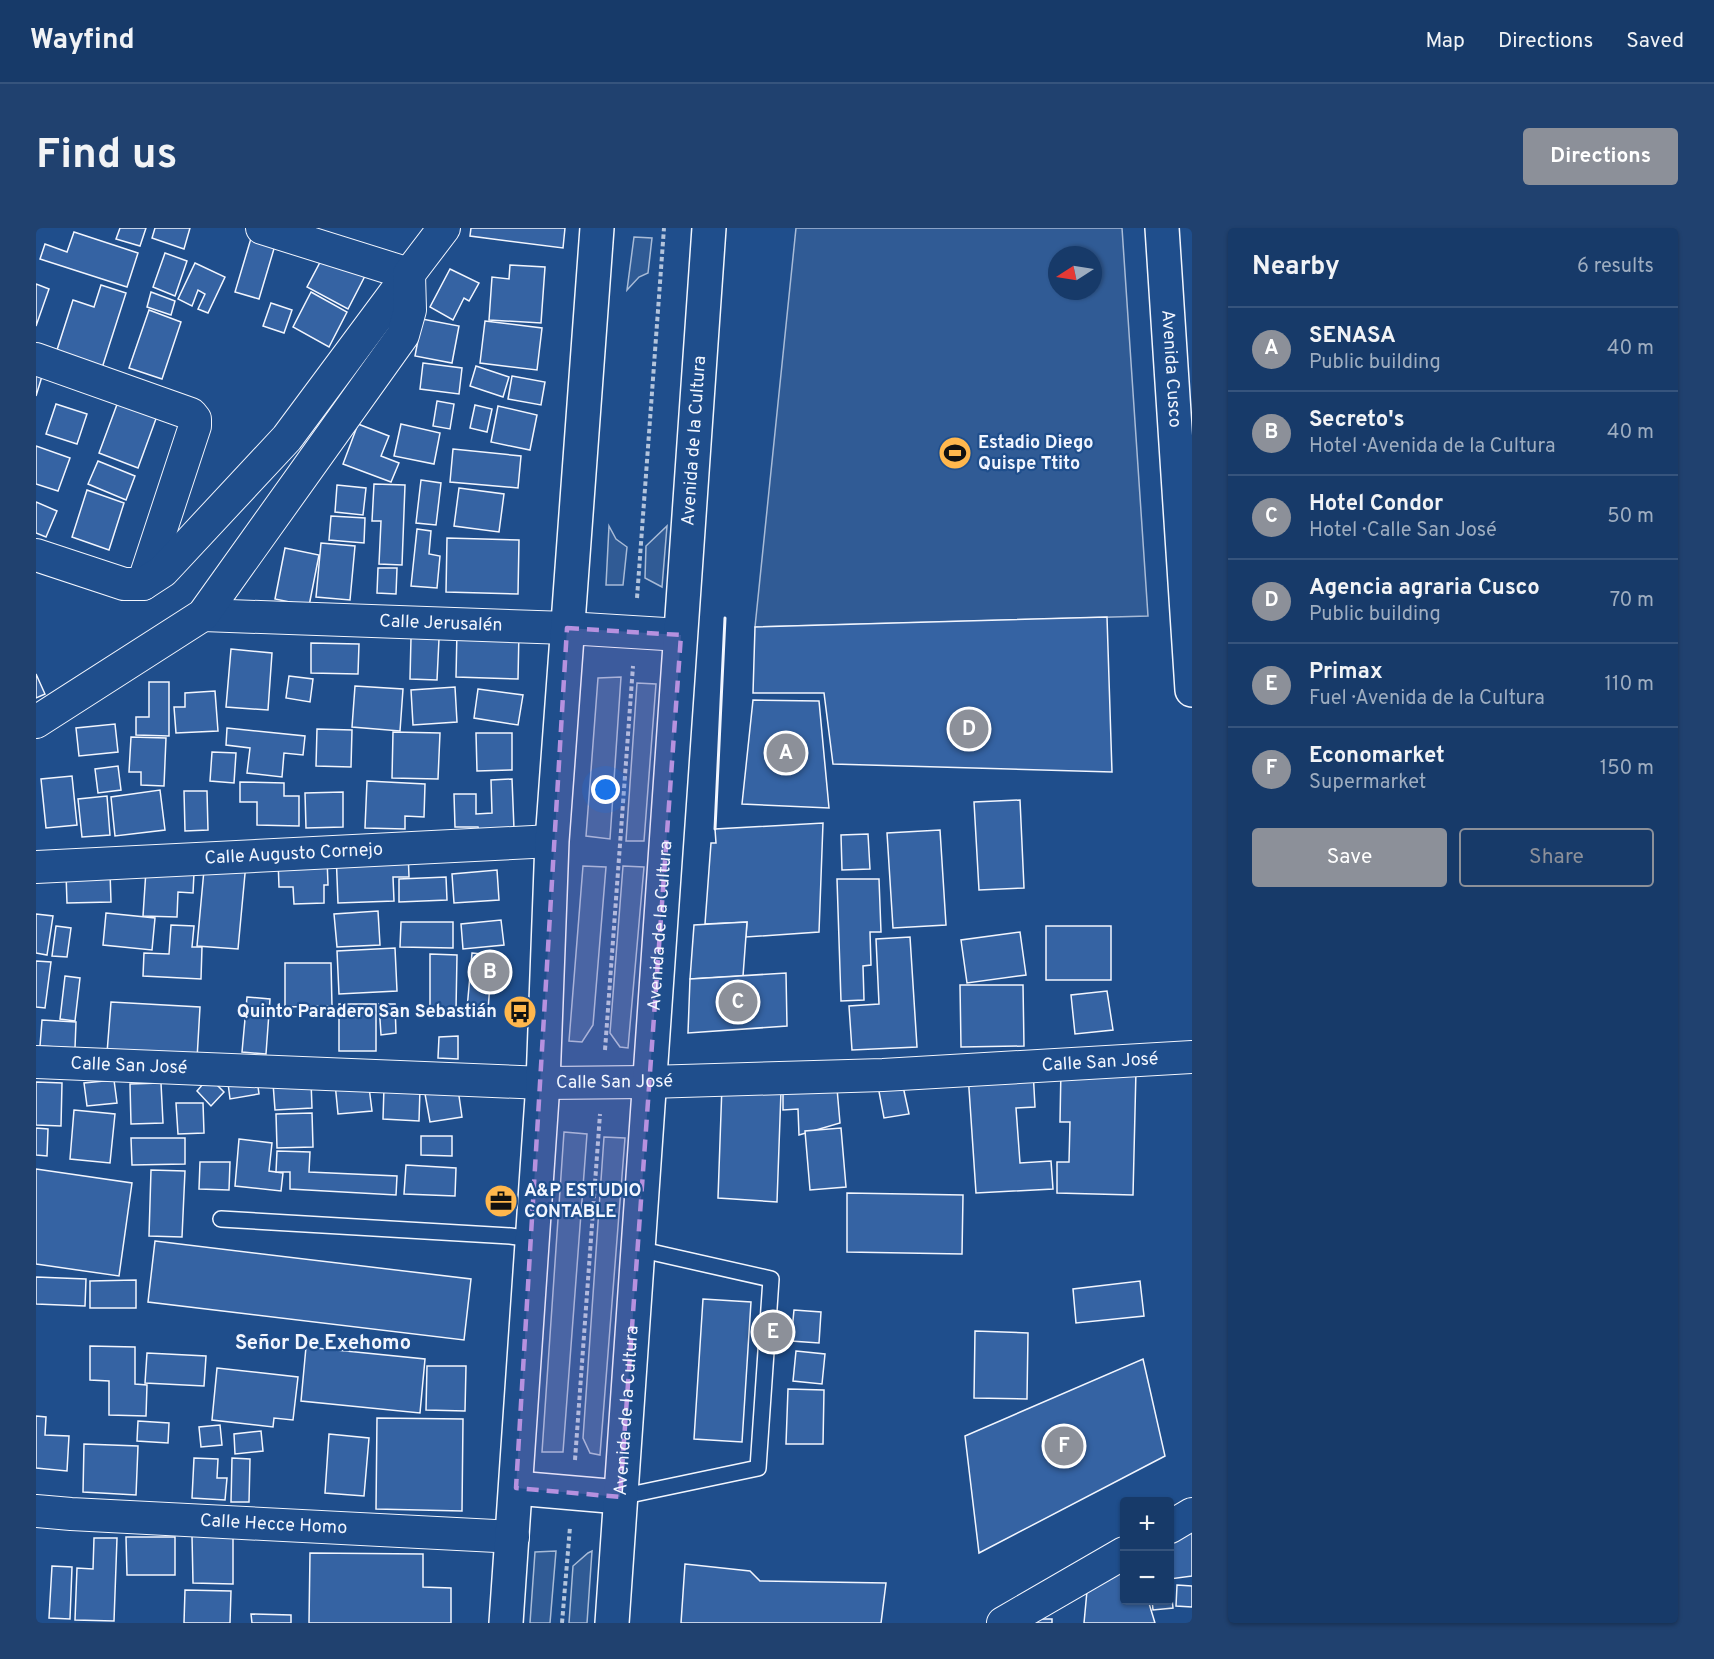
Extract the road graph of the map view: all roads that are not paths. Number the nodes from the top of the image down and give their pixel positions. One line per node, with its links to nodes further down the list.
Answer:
1 (262, 228): 6 (street)
2 (444, 228): 6 (street)
3 (597, 228): 11 (main road)
4 (709, 228): 12 (main road, Avenida de la Cultura)
5 (1162, 228): 13 (main road, Avenida Cusco)
6 (408, 274): 9 (street); 10 (street)
7 (36, 360): 9 (street)
8 (36, 555): 9 (street)
9 (143, 584)
10 (203, 615): 11 (street, Calle Jerusalén); 14 (street)
11 (567, 628): 12 (street, Calle Jerusalén); 15 (main road)
12 (681, 635): 19 (main road, Avenida de la Cultura)
13 (1192, 690)
14 (36, 722)
15 (552, 841): 16 (street, Calle Augusto Cornejo); 20 (main road)
16 (36, 867)
17 (1192, 1057): 19 (street, Calle San José)
18 (36, 1062): 20 (street, Calle San José)
19 (650, 1082): 20 (street, Calle San José); 23 (main road, Avenida de la Cultura)
20 (543, 1083): 22 (main road)
21 (221, 1220): 22 (lane)
22 (533, 1239): 24 (main road)
23 (638, 1249): 25 (main road, Avenida de la Cultura); 25 (lane)
24 (516, 1488): 25 (main road); 29 (main road)
25 (620, 1497): 32 (main road, Avenida de la Cultura)
26 (36, 1511): 29 (street, Calle Hecce Homo)
27 (1192, 1514): 28 (street)
28 (1174, 1525)
29 (513, 1537): 31 (main road)
30 (1120, 1556): 33 (street)
31 (506, 1623)
32 (612, 1623)
33 (1004, 1623)

